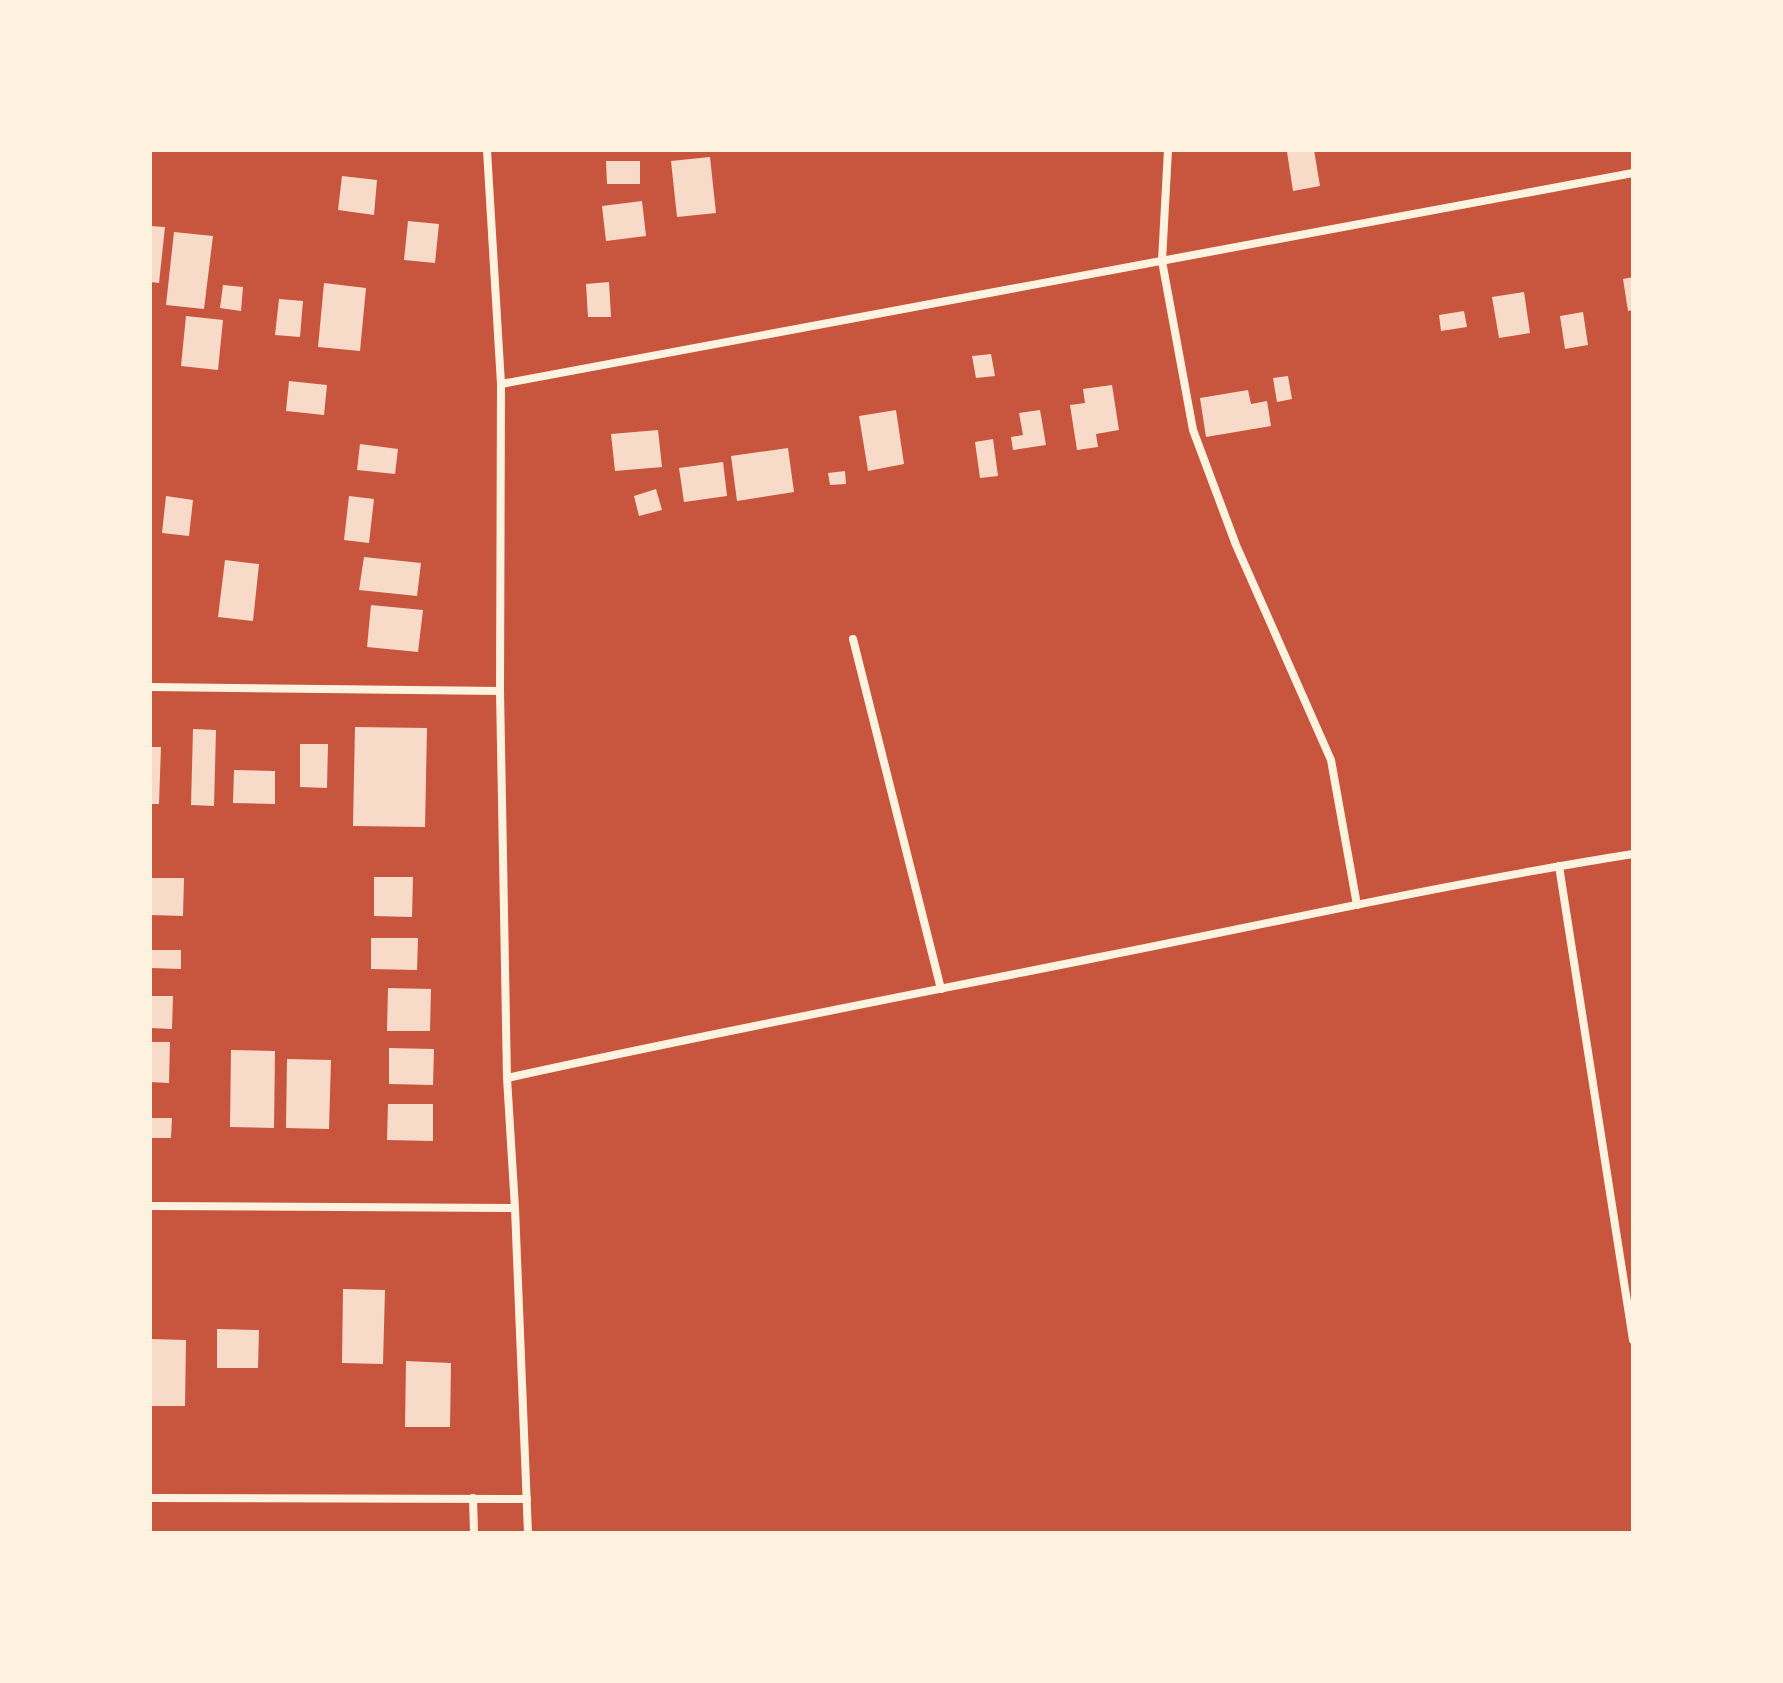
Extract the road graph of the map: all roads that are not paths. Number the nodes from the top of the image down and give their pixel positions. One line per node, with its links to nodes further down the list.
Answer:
1 (487, 150): 5 (street)
2 (1168, 150): 4 (street)
3 (1633, 173): 4 (street)
4 (1162, 261): 5 (street); 11 (street)
5 (501, 384): 8 (street)
6 (853, 639): 12 (street)
7 (150, 687): 8 (street)
8 (500, 691): 13 (street)
9 (1633, 854): 10 (street)
10 (1559, 866): 11 (street); 16 (street)
11 (1357, 905): 12 (street)
12 (941, 989): 13 (street)
13 (507, 1078): 15 (street)
14 (150, 1206): 15 (street)
15 (515, 1208): 19 (street)
16 (1633, 1340)
17 (150, 1498): 18 (street)
18 (473, 1498): 19 (street); 20 (street)
19 (527, 1499): 21 (street)
20 (474, 1533)
21 (528, 1533)

